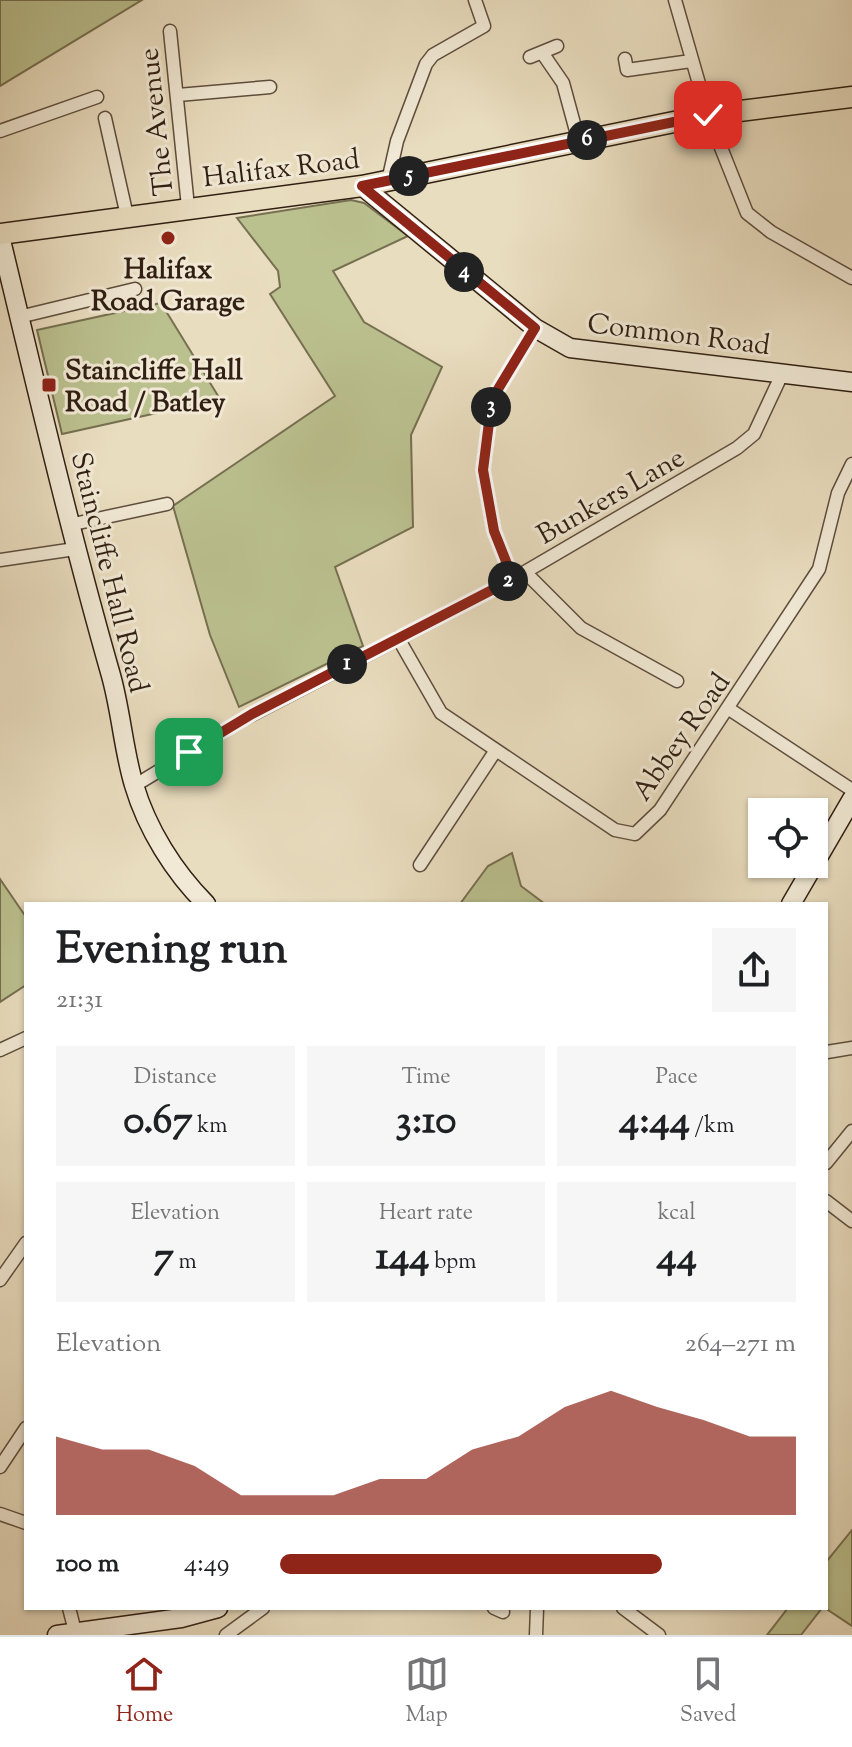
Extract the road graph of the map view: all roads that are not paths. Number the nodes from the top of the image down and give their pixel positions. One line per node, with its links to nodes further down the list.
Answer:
1 (475, 0): 15 (street)
2 (675, 0): 6 (street)
3 (170, 31): 8 (street, The Avenue)
4 (557, 46): 14 (street)
5 (625, 59): 6 (street)
6 (691, 61): 11 (street)
7 (270, 87): 8 (street)
8 (178, 95): 17 (street, The Avenue)
9 (97, 97): 13 (street)
10 (852, 97): 11 (main road, Halifax Road)
11 (708, 115): 14 (main road, Halifax Road); 20 (street)
12 (105, 118): 18 (street)
13 (0, 131)
14 (579, 142): 15 (main road, Halifax Road)
15 (388, 181): 16 (main road, Halifax Road)
16 (362, 186): 17 (main road, Halifax Road); 23 (street, Common Road)
17 (188, 207): 18 (main road, Halifax Road)
18 (127, 216): 19 (main road, Halifax Road)
19 (0, 235): 22 (street, Staincliffe Hall Road)
20 (852, 278)
21 (135, 289): 22 (street)
22 (19, 317): 28 (street, Staincliffe Hall Road)
23 (535, 328): 24 (street, Common Road); 31 (street)
24 (782, 374): 25 (street, Common Road); 31 (street, Bunkers Lane)
25 (852, 382)
26 (852, 464): 34 (street, Abbey Road)
27 (167, 504): 28 (street)
28 (69, 525): 29 (street, Staincliffe Hall Road)
29 (75, 549): 30 (street); 36 (street, Staincliffe Hall Road)
30 (0, 560)
31 (519, 575): 32 (street, Bunkers Lane); 33 (street)
32 (398, 638): 35 (street, Abbey Road); 36 (street, Bunkers Lane)
33 (677, 681)
34 (729, 709): 35 (street, Abbey Road); 37 (street)
35 (496, 750): 39 (street)
36 (134, 786): 40 (street, Staincliffe Hall Road)
37 (852, 790)
38 (852, 799): 41 (street)
39 (420, 865)
40 (204, 902)
41 (792, 902)
42 (24, 1039): 44 (street)
43 (852, 1048): 45 (street)
44 (0, 1050)
45 (828, 1052)
46 (852, 1131): 47 (street)
47 (828, 1161)
48 (828, 1203): 49 (street)
49 (852, 1221)
50 (24, 1246): 51 (street)
51 (0, 1280)
52 (24, 1431): 53 (street)
53 (0, 1467)
54 (0, 1514): 55 (street)
55 (24, 1522)
56 (69, 1610): 61 (street)
57 (211, 1610): 61 (street)
58 (260, 1610): 62 (street)
59 (537, 1610): 63 (street)
60 (626, 1610): 64 (street)
61 (69, 1633)
62 (226, 1635)
63 (536, 1635)
64 (659, 1635)

